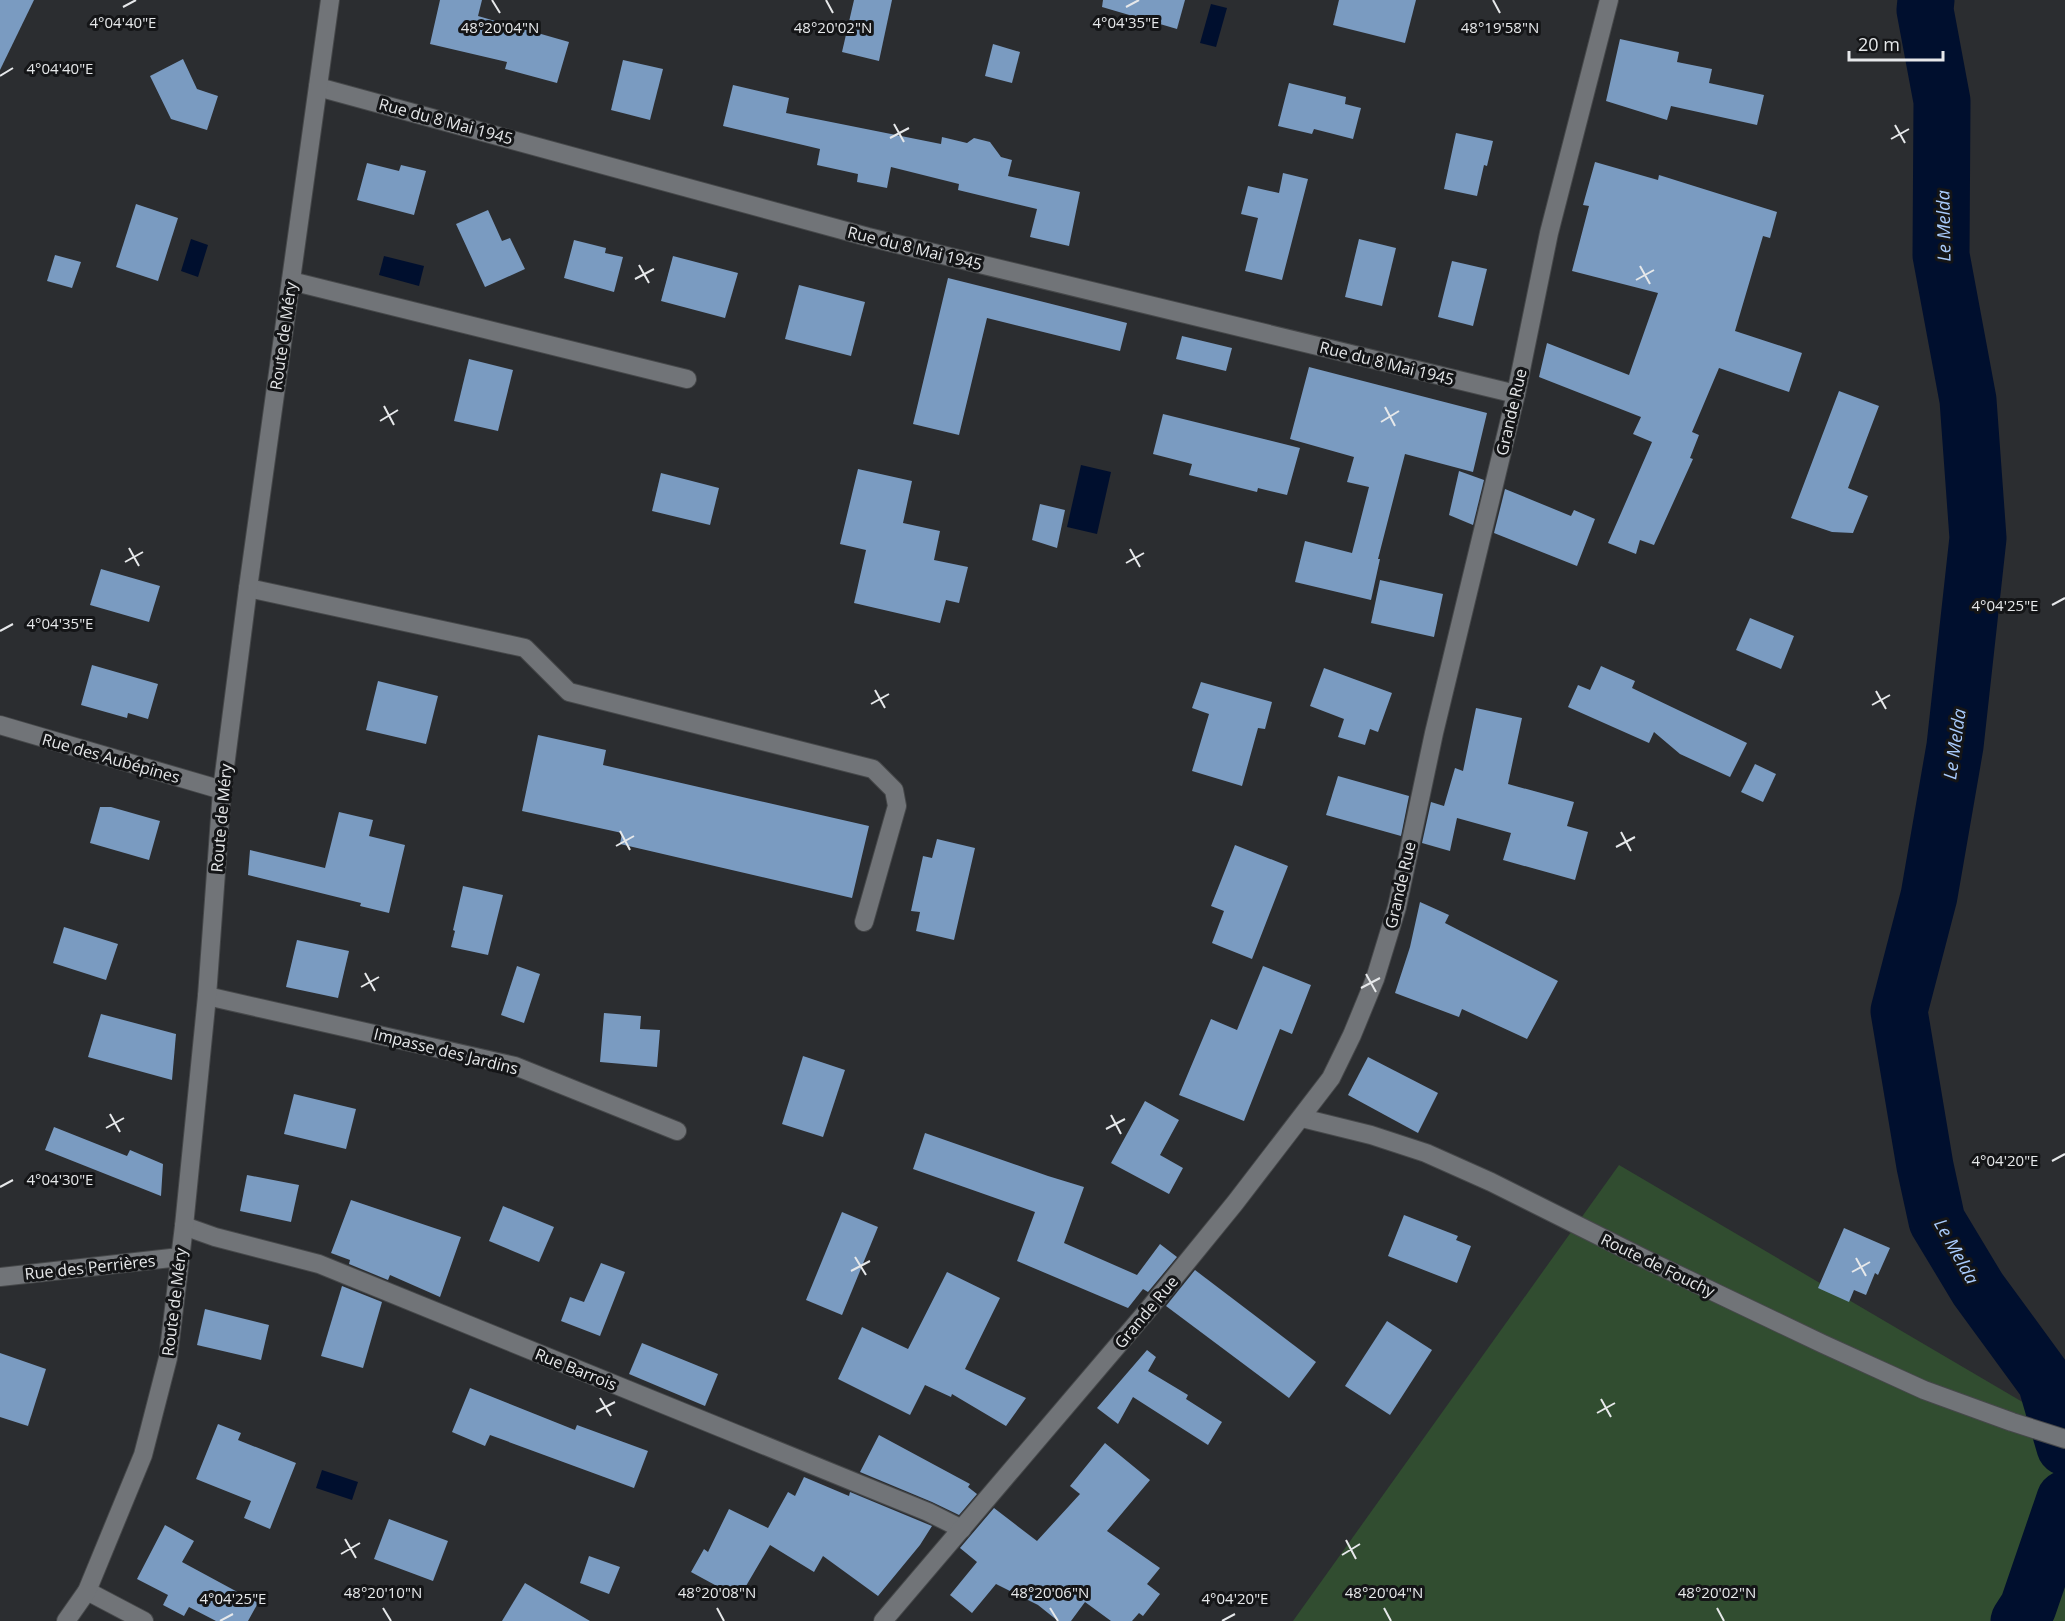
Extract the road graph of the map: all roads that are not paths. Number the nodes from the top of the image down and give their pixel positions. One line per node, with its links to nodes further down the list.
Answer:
1 (330, 0): 3 (street, Route de Méry)
2 (1609, 0): 6 (street, Grande Rue)
3 (318, 87): 4 (street, Route de Méry); 6 (street, Rue du 8 Mai 1945)
4 (291, 281): 5 (street); 7 (street, Route de Méry)
5 (687, 379)
6 (1516, 394): 12 (street, Grande Rue)
7 (248, 588): 9 (street, Route de Méry); 10 (street)
8 (0, 725): 9 (street, Rue des Aubépines)
9 (222, 790): 11 (street, Route de Méry)
10 (864, 922)
11 (207, 996): 13 (street, Impasse des Jardins); 14 (street, Route de Méry)
12 (1302, 1119): 17 (street, Route de Fouchy); 18 (street, Grande Rue)
13 (677, 1131)
14 (184, 1226): 15 (street, Route de Méry); 18 (street, Rue Barrois)
15 (180, 1257): 16 (street, Rue des Perrières); 19 (street, Route de Méry)
16 (0, 1277)
17 (2065, 1438)
18 (963, 1528): 22 (street, Grande Rue)
19 (87, 1591): 20 (street, Route de Méry); 21 (street)
20 (66, 1621)
21 (144, 1621)
22 (883, 1621)

